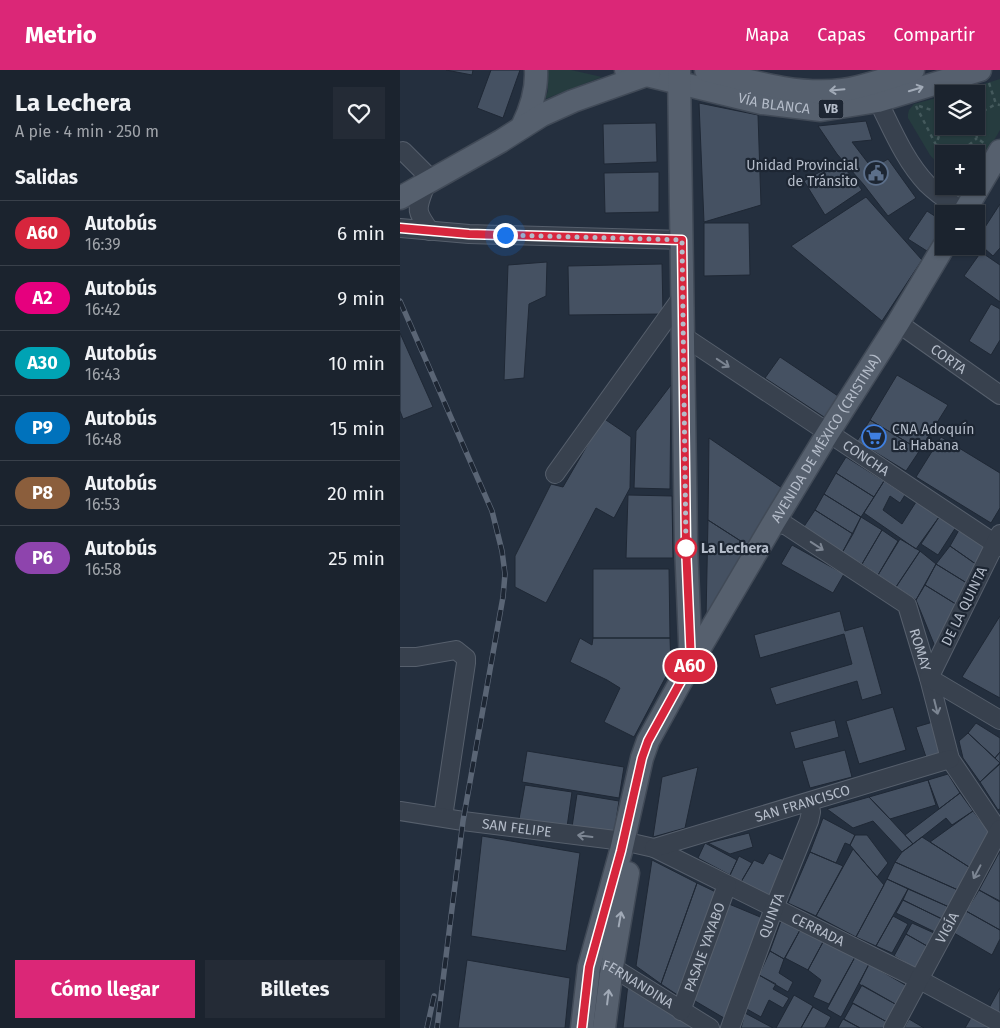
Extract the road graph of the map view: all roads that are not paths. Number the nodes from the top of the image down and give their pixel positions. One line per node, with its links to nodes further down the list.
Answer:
1 (536, 70): 10 (main road)
2 (706, 70): 6 (main road, VÍA BLANCA / VB, one-way to 2)
3 (913, 70): 6 (main road, VÍA BLANCA / VB)
4 (644, 72): 7 (main road, VÍA BLANCA / VB); 8 (main road)
5 (984, 74): 9 (main road, VÍA BLANCA / VB, one-way to 5)
6 (883, 75)
7 (680, 77): 8 (main road); 9 (main road, VÍA BLANCA / VB); 21 (main road)
8 (594, 94): 10 (main road)
9 (878, 101): 16 (street)
10 (522, 127): 14 (main road)
11 (403, 150): 14 (street)
12 (1000, 152): 17 (main road)
13 (1000, 176): 18 (main road)
14 (429, 182): 15 (main road); 20 (street)
15 (400, 198)
16 (954, 205)
17 (973, 205)
18 (976, 205)
19 (400, 228): 20 (street)
20 (430, 232): 21 (street)
21 (682, 240): 24 (main road)
22 (939, 255): 25 (main road, AVENIDA DE MÉXICO (CRISTINA))
23 (951, 255): 25 (main road, AVENIDA DE MÉXICO (CRISTINA))
24 (682, 297): 26 (main road); 29 (street)
25 (902, 326): 27 (street, CORTA); 28 (main road, AVENIDA DE MÉXICO (CRISTINA))
26 (683, 336): 28 (street, CONCHA, one-way to 28); 33 (main road)
27 (1000, 395)
28 (833, 436): 30 (main road, AVENIDA DE MÉXICO (CRISTINA)); 31 (street, CONCHA)
29 (555, 474)
30 (781, 524): 33 (main road, AVENIDA DE MÉXICO (CRISTINA)); 34 (street, ROMAY, one-way to 34); 35 (main road, AVENIDA DE MÉXICO (CRISTINA))
31 (998, 542): 34 (street, DE LA QUINTA)
32 (400, 657): 40 (street)
33 (691, 663): 35 (main road); 42 (main road, AVENIDA DE MÉXICO (CRISTINA))
34 (929, 678): 36 (street); 37 (street, ROMAY, one-way to 37)
35 (687, 687): 42 (main road, AVENIDA DE MÉXICO (CRISTINA))
36 (1000, 720)
37 (950, 760): 38 (street, SAN FRANCISCO); 41 (street, ROMAY)
38 (809, 803): 42 (street, SAN FRANCISCO); 44 (street, QUINTA)
39 (400, 811): 40 (street, SAN FELIPE)
40 (443, 817): 42 (street, SAN FELIPE, one-way to 40)
41 (1000, 831): 46 (street, VIGÍA, one-way to 46)
42 (637, 844): 43 (street, CERRADA); 45 (main road, AVENIDA DE MÉXICO (CRISTINA))
43 (727, 885): 44 (street, CERRADA); 47 (street, PASAJE YAYABO)
44 (774, 908): 46 (street, CERRADA); 52 (street, QUINTA)
45 (601, 964): 47 (street, FERNANDINA); 49 (main road, AVENIDA DE MÉXICO (CRISTINA)); 50 (main road, AVENIDA DE MÉXICO (CRISTINA), one-way to 45)
46 (920, 980): 48 (street, CERRADA); 53 (street, VIGÍA)
47 (681, 1011): 51 (street, FERNANDINA)
48 (1000, 1023)
49 (582, 1028)
50 (604, 1028)
51 (710, 1028)
52 (730, 1028)
53 (893, 1028)

